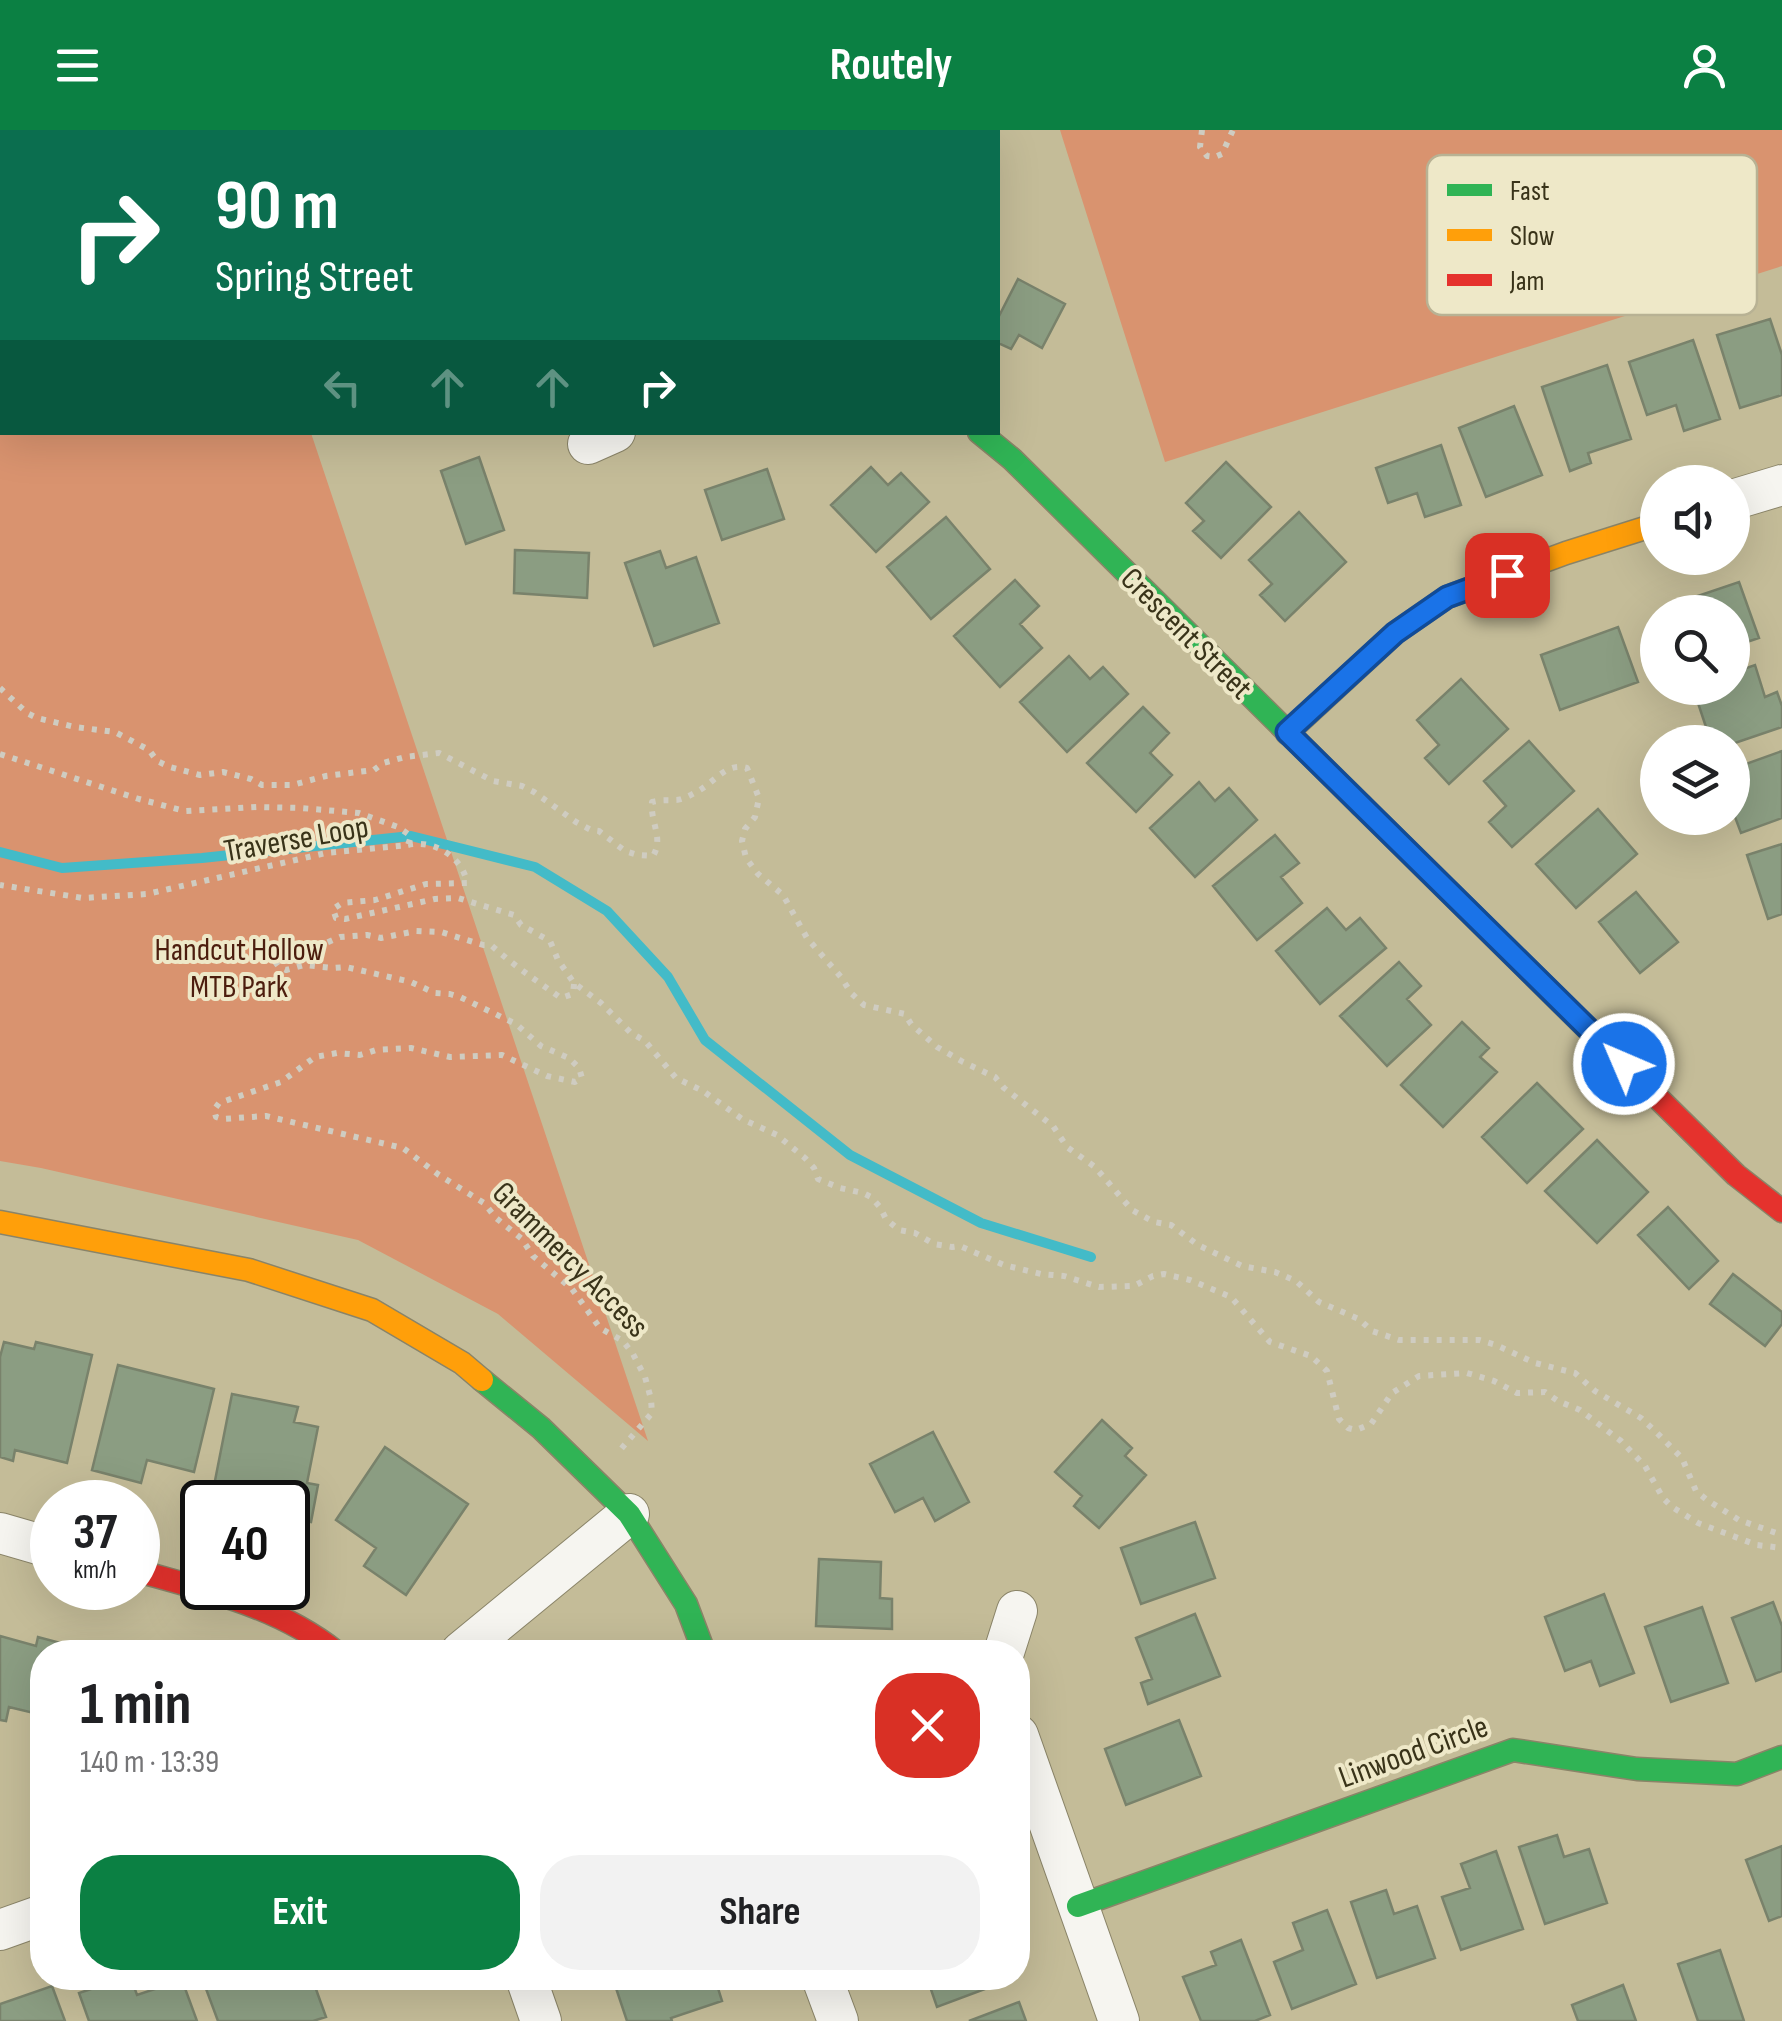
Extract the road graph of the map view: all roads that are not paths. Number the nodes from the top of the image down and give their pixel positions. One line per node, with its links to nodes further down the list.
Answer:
1 (983, 435): 5 (street, Crescent Street)
2 (1782, 484): 3 (street)
3 (1750, 494)
4 (1640, 530): 5 (street)
5 (1287, 732): 6 (street, Crescent Street)
6 (1782, 1211)
7 (0, 1222): 8 (street)
8 (628, 1514): 14 (street); 15 (street)
9 (0, 1533): 10 (street)
10 (30, 1542)
11 (160, 1577): 13 (street)
12 (1017, 1611): 16 (street)
13 (322, 1640)
14 (476, 1640)
15 (700, 1640)
16 (1008, 1640)
17 (1782, 1757): 19 (street, Linwood Circle)
18 (1030, 1769): 19 (street)
19 (1078, 1906): 26 (street)
20 (30, 1920): 21 (street)
21 (0, 1930)
22 (530, 1990): 24 (street)
23 (826, 1990): 25 (street)
24 (540, 2021)
25 (838, 2021)
26 (1119, 2021)

